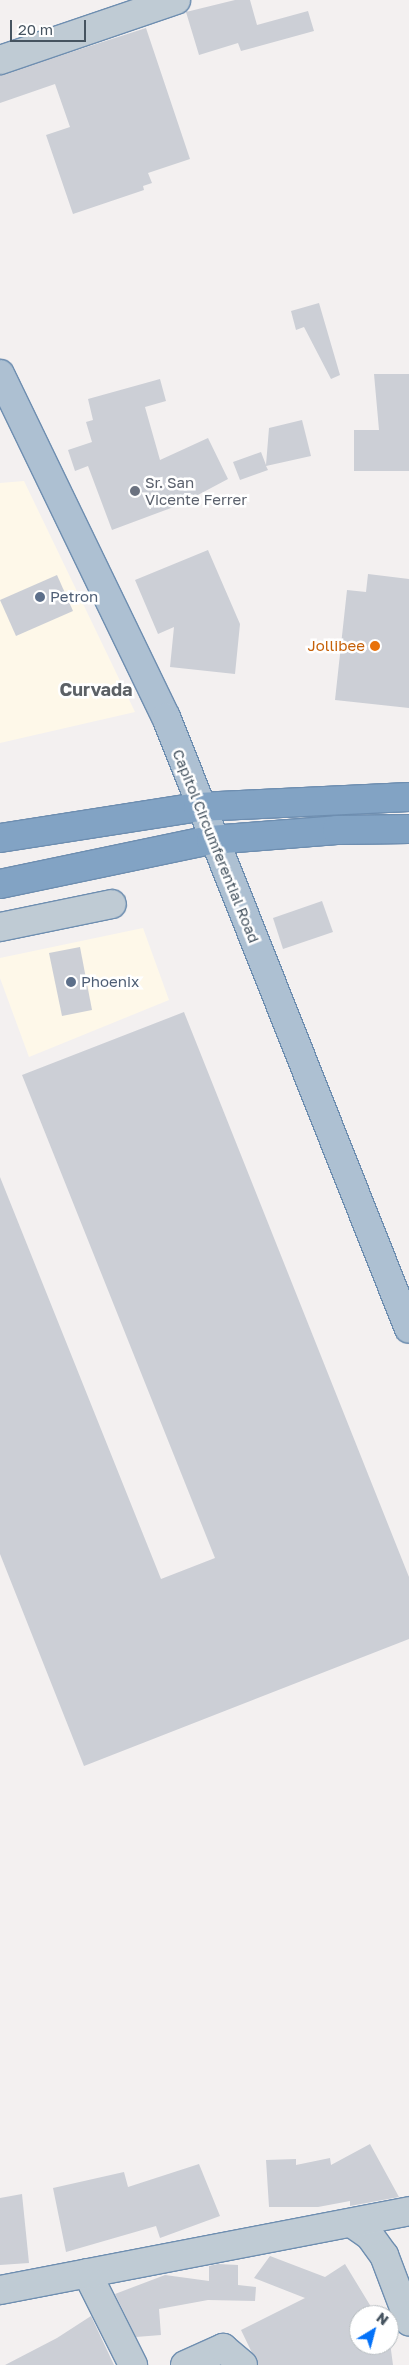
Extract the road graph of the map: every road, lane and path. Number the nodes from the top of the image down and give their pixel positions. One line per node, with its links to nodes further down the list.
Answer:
1 (176, 0): 2 (street)
2 (0, 60)
3 (0, 374): 5 (main road, Capitol Circumferential Road)
4 (409, 797): 5 (highway)
5 (198, 807): 7 (highway); 8 (main road, Capitol Circumferential Road)
6 (409, 829): 8 (highway)
7 (0, 838)
8 (211, 840): 9 (highway); 12 (main road, Capitol Circumferential Road)
9 (0, 884)
10 (112, 904): 11 (street)
11 (0, 927)
12 (409, 1329)
13 (409, 2211): 14 (street)
14 (353, 2224): 15 (street); 17 (street)
15 (87, 2273): 16 (street); 18 (street)
16 (0, 2290)
17 (409, 2321)
18 (133, 2365)
19 (185, 2365): 20 (street)
20 (244, 2365)

